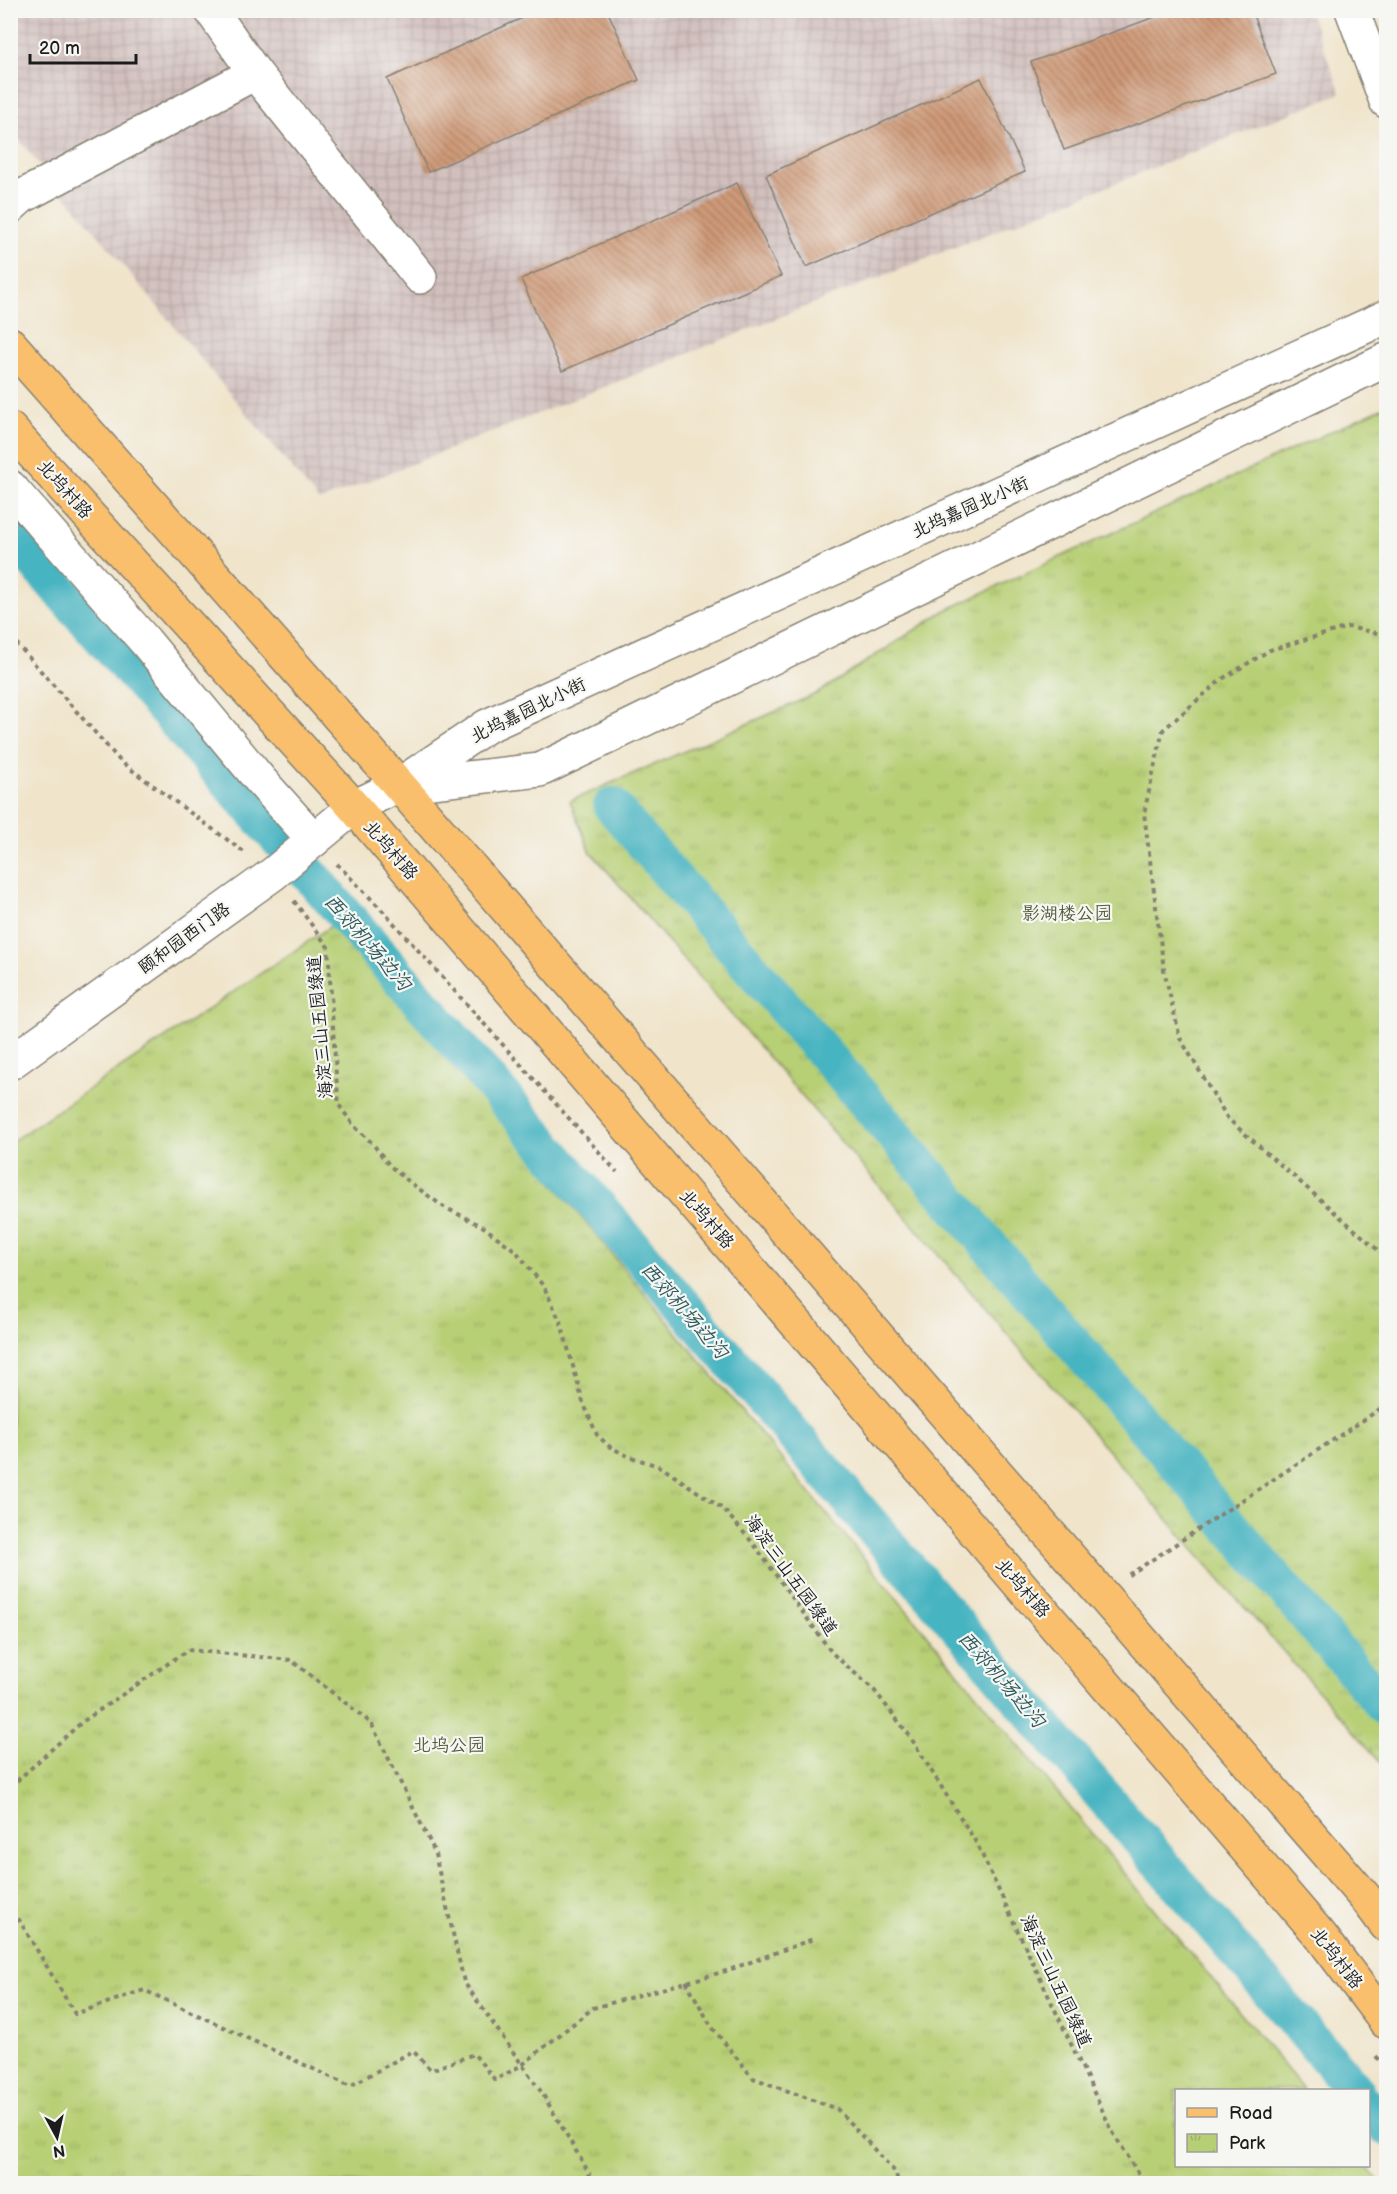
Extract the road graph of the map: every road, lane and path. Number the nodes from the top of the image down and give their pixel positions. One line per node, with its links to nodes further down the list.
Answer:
1 (211, 10): 3 (street)
2 (1352, 10): 4 (street)
3 (255, 73): 5 (street); 6 (street)
4 (1386, 101)
5 (10, 207)
6 (420, 278)
7 (1386, 317): 14 (street, 北坞嘉园北小街)
8 (10, 344): 14 (main road)
9 (1386, 360): 14 (street)
10 (10, 429): 15 (main road, 北坞村路)
11 (10, 487): 16 (street)
12 (1386, 635): 20 (path)
13 (10, 636): 17 (path, 海淀三山五园绿道)
14 (399, 785): 15 (street, 颐和园西门路); 22 (main road)
15 (354, 807): 16 (street, 颐和园西门路); 28 (main road, 北坞村路)
16 (314, 840): 17 (street, 颐和园西门路); 19 (path)
17 (273, 874): 18 (street, 颐和园西门路); 33 (path, 海淀三山五园绿道)
18 (10, 1063)
19 (625, 1180)
20 (1386, 1257)
21 (1386, 1405): 22 (path)
22 (1101, 1593): 25 (main road)
23 (10, 1787): 29 (path)
24 (10, 1922): 29 (path)
25 (1386, 1925)
26 (813, 1939): 27 (path)
27 (686, 1981): 29 (path); 32 (path)
28 (1379, 2036): 30 (path)
29 (522, 2065): 31 (path)
30 (1386, 2068)
31 (591, 2184)
32 (898, 2184)
33 (1145, 2184)

